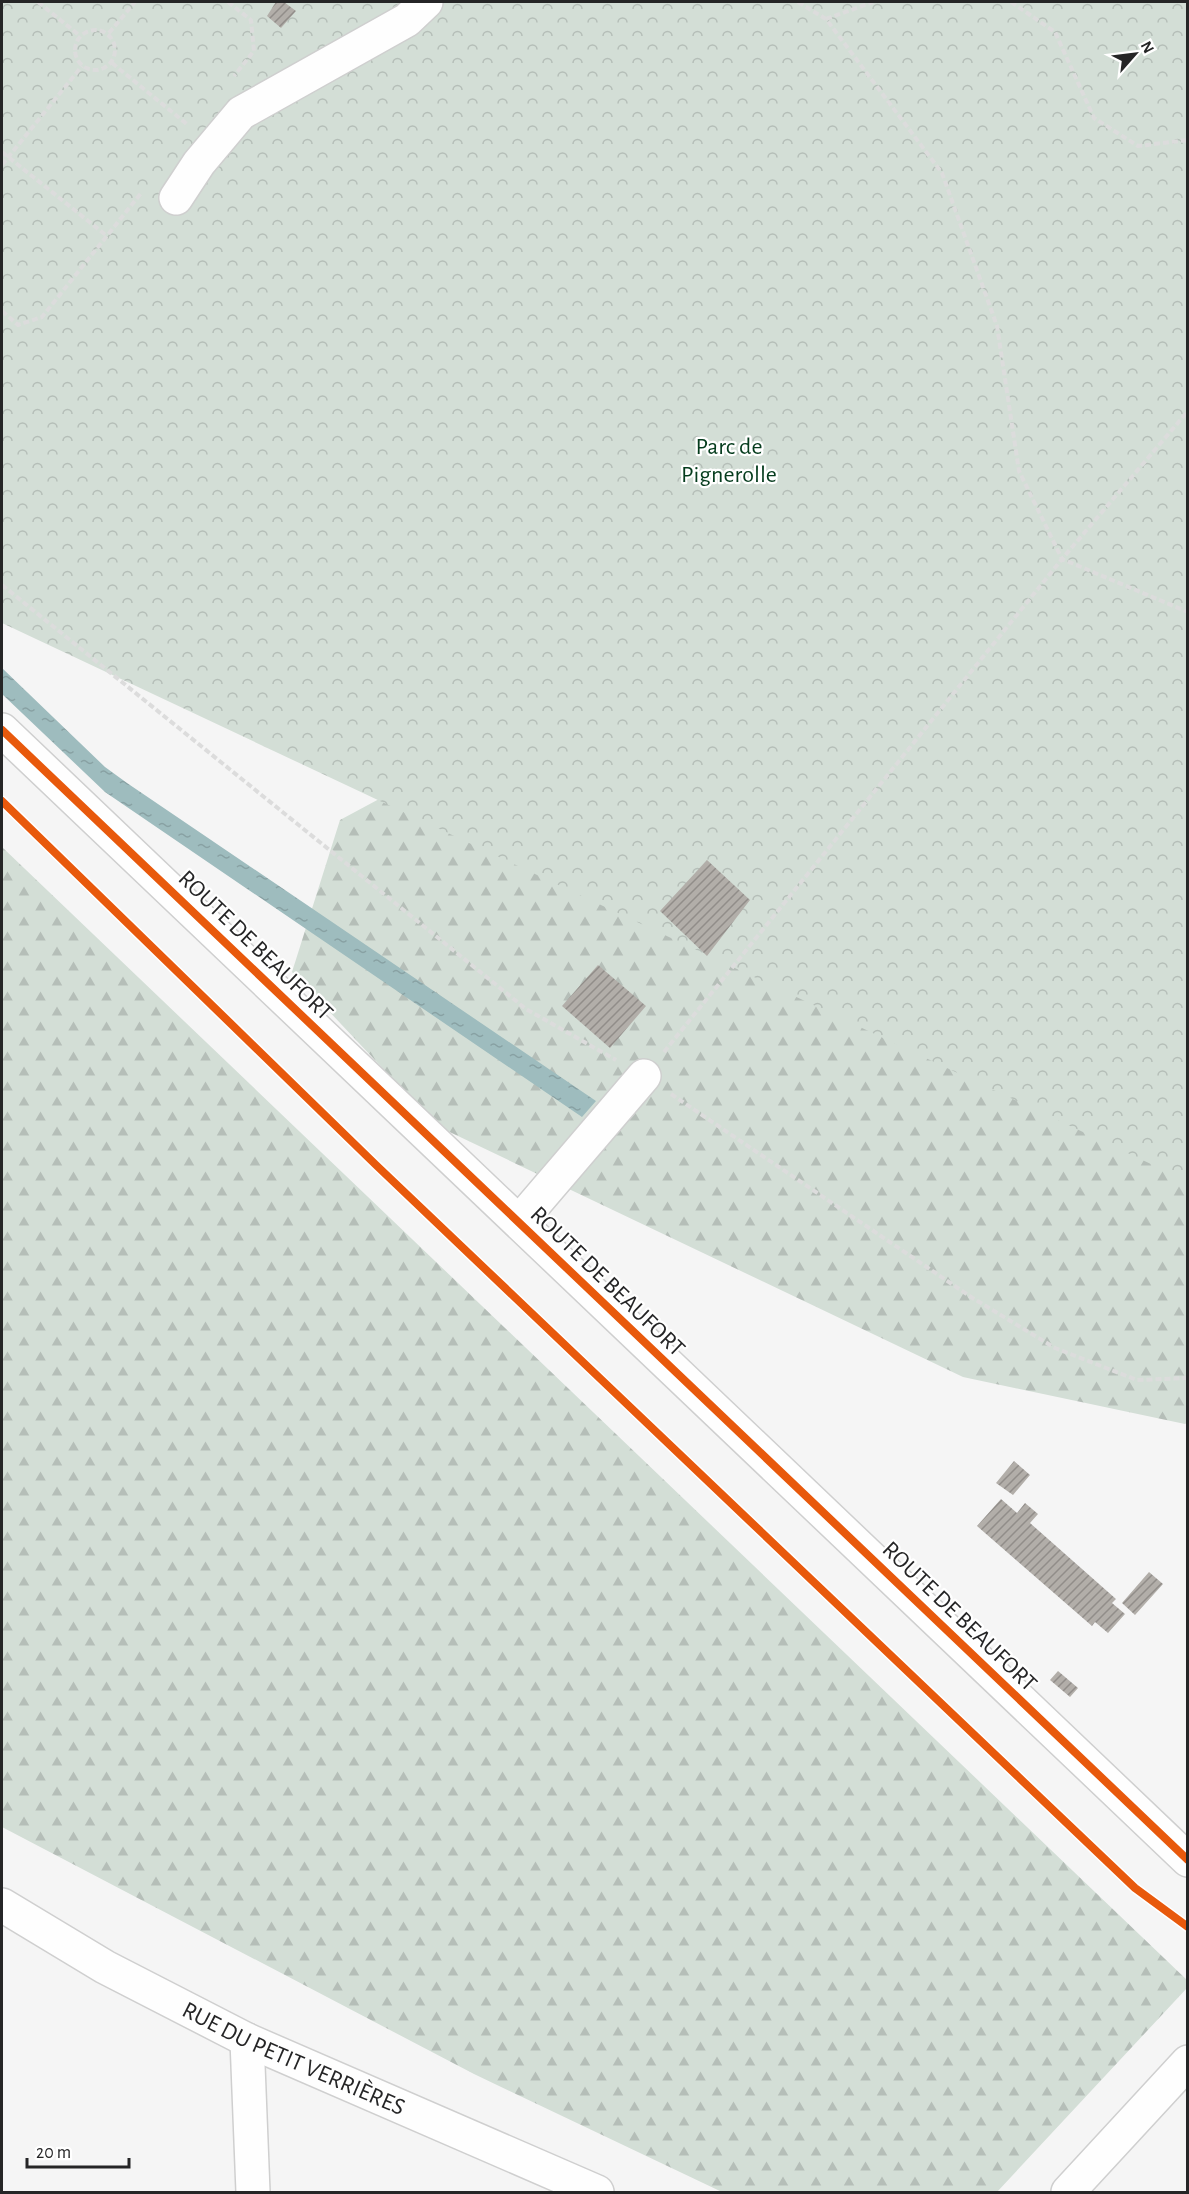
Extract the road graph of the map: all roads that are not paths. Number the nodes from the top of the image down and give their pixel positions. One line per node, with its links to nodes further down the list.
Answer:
1 (426, 2): 2 (street)
2 (176, 198)
3 (2, 730): 5 (street, ROUTE DE BEAUFORT)
4 (644, 1076): 5 (street)
5 (519, 1222): 6 (street, ROUTE DE BEAUFORT)
6 (1188, 1860)
7 (2, 1905): 8 (street, RUE DU PETIT VERRIÈRES)
8 (248, 2040): 10 (street); 11 (street, RUE DU PETIT VERRIÈRES)
9 (1188, 2062): 12 (street)
10 (253, 2193)
11 (597, 2193)
12 (1068, 2193)

